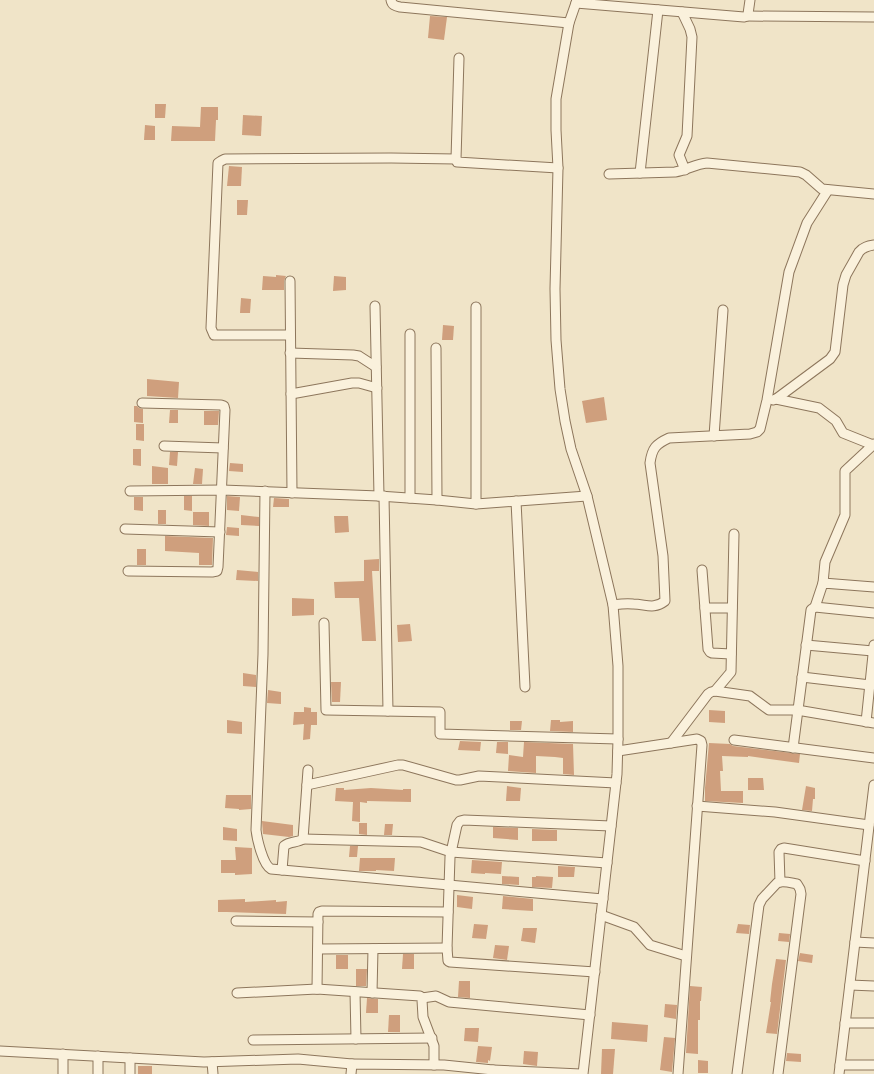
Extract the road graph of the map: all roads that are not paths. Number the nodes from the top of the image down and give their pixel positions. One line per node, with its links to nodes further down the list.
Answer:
1 (391, 0): 8 (street)
2 (750, 0): 6 (street)
3 (577, 2): 4 (street); 8 (street)
4 (658, 10): 5 (street); 13 (street)
5 (682, 12): 6 (street); 12 (street)
6 (747, 16): 7 (street)
7 (874, 17)
8 (569, 23): 11 (street)
9 (459, 58): 10 (street)
10 (456, 159): 11 (street); 23 (street)
11 (558, 168): 40 (street)
12 (685, 170): 13 (street); 15 (street)
13 (640, 173): 14 (street)
14 (609, 174)
15 (828, 190): 16 (street); 29 (street)
16 (874, 194)
17 (874, 244): 29 (street)
18 (290, 281): 23 (street)
19 (375, 306): 26 (street)
20 (476, 307): 44 (street)
21 (723, 310): 31 (street)
22 (410, 334): 41 (street)
23 (290, 335): 25 (street)
24 (436, 348): 42 (street)
25 (290, 353): 26 (street); 28 (street)
26 (376, 367): 27 (street)
27 (377, 388): 28 (street); 39 (street)
28 (291, 394): 38 (street)
29 (772, 400): 31 (street); 32 (street)
30 (142, 403): 34 (street)
31 (714, 436): 52 (street)
32 (873, 445): 50 (street)
33 (164, 446): 34 (street)
34 (223, 448): 35 (street)
35 (222, 490): 36 (street); 37 (street); 46 (street)
36 (130, 491)
37 (265, 491): 38 (street); 85 (street)
38 (292, 493): 39 (street)
39 (382, 496): 41 (street); 66 (street)
40 (587, 496): 43 (street); 52 (street)
41 (410, 498): 42 (street)
42 (437, 500): 44 (street)
43 (516, 501): 44 (street); 63 (street)
44 (476, 504)
45 (125, 529): 46 (street)
46 (220, 532): 49 (street)
47 (734, 534): 55 (street)
48 (702, 570): 54 (street)
49 (128, 571)
50 (823, 583): 51 (street); 53 (street)
51 (874, 587)
52 (613, 605): 68 (street)
53 (815, 607): 56 (street); 58 (street)
54 (705, 608): 55 (street); 60 (street)
55 (732, 608): 60 (street)
56 (874, 613)
57 (324, 623): 66 (street)
58 (806, 645): 59 (street); 61 (street)
59 (874, 648): 62 (street)
60 (731, 654): 64 (street)
61 (802, 678): 62 (street); 65 (street)
62 (870, 685): 67 (street)
63 (525, 687)
64 (715, 691): 65 (street); 70 (street)
65 (797, 710): 67 (street); 71 (street)
66 (388, 711): 68 (street)
67 (870, 723)
68 (618, 739): 72 (street)
69 (734, 740): 71 (street)
70 (671, 743): 72 (street); 78 (street)
71 (793, 748): 73 (street)
72 (618, 752): 75 (street)
73 (874, 758)
74 (308, 770): 76 (street)
75 (616, 783): 76 (street); 80 (street)
76 (307, 785): 81 (street)
77 (874, 785): 79 (street)
78 (697, 806): 79 (street); 98 (street)
79 (869, 825): 83 (street)
80 (611, 826): 82 (street); 84 (street)
81 (303, 839): 82 (street); 85 (street)
82 (451, 852): 84 (street); 87 (street)
83 (865, 861): 86 (street); 93 (street)
84 (606, 863): 88 (street)
85 (282, 870): 87 (street)
86 (780, 882): 130 (street); 131 (street)
87 (449, 886): 88 (street); 89 (street)
88 (603, 899): 90 (street)
89 (448, 912): 92 (street); 95 (street)
90 (601, 915): 98 (street); 99 (street)
91 (236, 921): 92 (street)
92 (318, 922): 96 (street)
93 (855, 942): 94 (street); 100 (street)
94 (874, 943)
95 (447, 948): 97 (street); 99 (street)
96 (318, 949): 97 (street); 102 (street)
97 (373, 949): 105 (street)
98 (686, 956): 129 (street)
99 (594, 972): 107 (street)
100 (850, 985): 101 (street); 108 (street)
101 (874, 986)
102 (317, 989): 103 (street); 104 (street)
103 (355, 992): 105 (street); 111 (street)
104 (236, 993)
105 (372, 993): 106 (street)
106 (422, 998): 107 (street); 110 (street)
107 (590, 1015): 128 (street)
108 (845, 1023): 109 (street); 119 (street)
109 (874, 1023)
110 (432, 1038): 111 (street); 120 (street)
111 (356, 1039): 112 (street)
112 (254, 1040)
113 (0, 1050): 114 (street)
114 (62, 1054): 115 (street); 123 (street)
115 (98, 1056): 116 (street); 124 (street)
116 (130, 1058): 117 (street); 125 (street)
117 (212, 1062): 118 (street); 126 (street)
118 (352, 1064): 120 (street); 127 (street)
119 (840, 1064): 121 (street); 132 (street)
120 (434, 1065): 122 (street)
121 (874, 1065)
122 (493, 1072): 128 (street)
123 (63, 1074)
124 (98, 1074)
125 (130, 1074)
126 (213, 1074)
127 (351, 1074)
128 (582, 1074)
129 (678, 1074)
130 (737, 1074)
131 (778, 1074)
132 (839, 1074)

